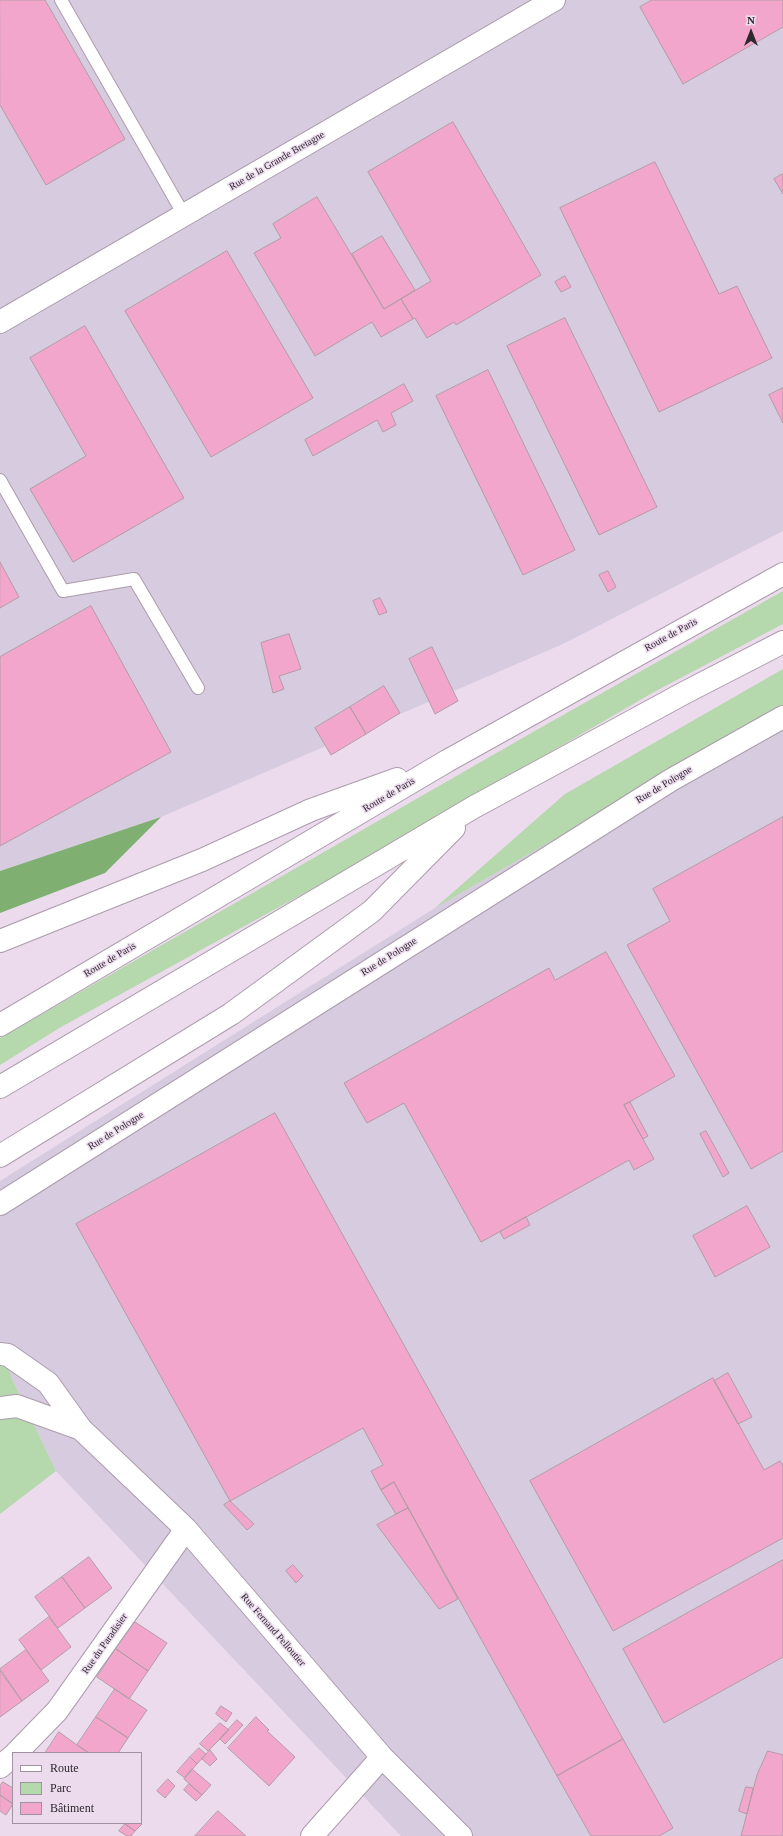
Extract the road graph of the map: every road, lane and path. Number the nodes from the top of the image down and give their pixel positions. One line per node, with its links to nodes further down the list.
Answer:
1 (61, 0): 3 (lane)
2 (554, 0): 3 (main road, Rue de la Grande Bretagne)
3 (184, 215): 4 (main road, Rue de la Grande Bretagne)
4 (0, 322)
5 (0, 480): 8 (lane)
6 (783, 574): 10 (main road, Route de Paris)
7 (783, 642): 11 (main road)
8 (198, 688)
9 (783, 718): 16 (main road, Rue de Pologne)
10 (447, 761): 12 (main road); 13 (main road, Route de Paris)
11 (474, 807): 14 (main road); 15 (main road)
12 (0, 941)
13 (0, 1025)
14 (0, 1087)
15 (0, 1156)
16 (0, 1204)
17 (0, 1354): 19 (main road, Rue Fernand Pelloutier)
18 (0, 1408): 19 (main road, Rue Fernand Pelloutier)
19 (81, 1429): 20 (main road, Rue Fernand Pelloutier)
20 (186, 1529): 21 (main road, Rue du Paradisier); 23 (main road, Rue Fernand Pelloutier)
21 (17, 1752)
22 (12, 1757): 24 (main road)
23 (382, 1757): 25 (main road); 26 (main road, Rue Fernand Pelloutier)
24 (0, 1767)
25 (312, 1836)
26 (461, 1836)

